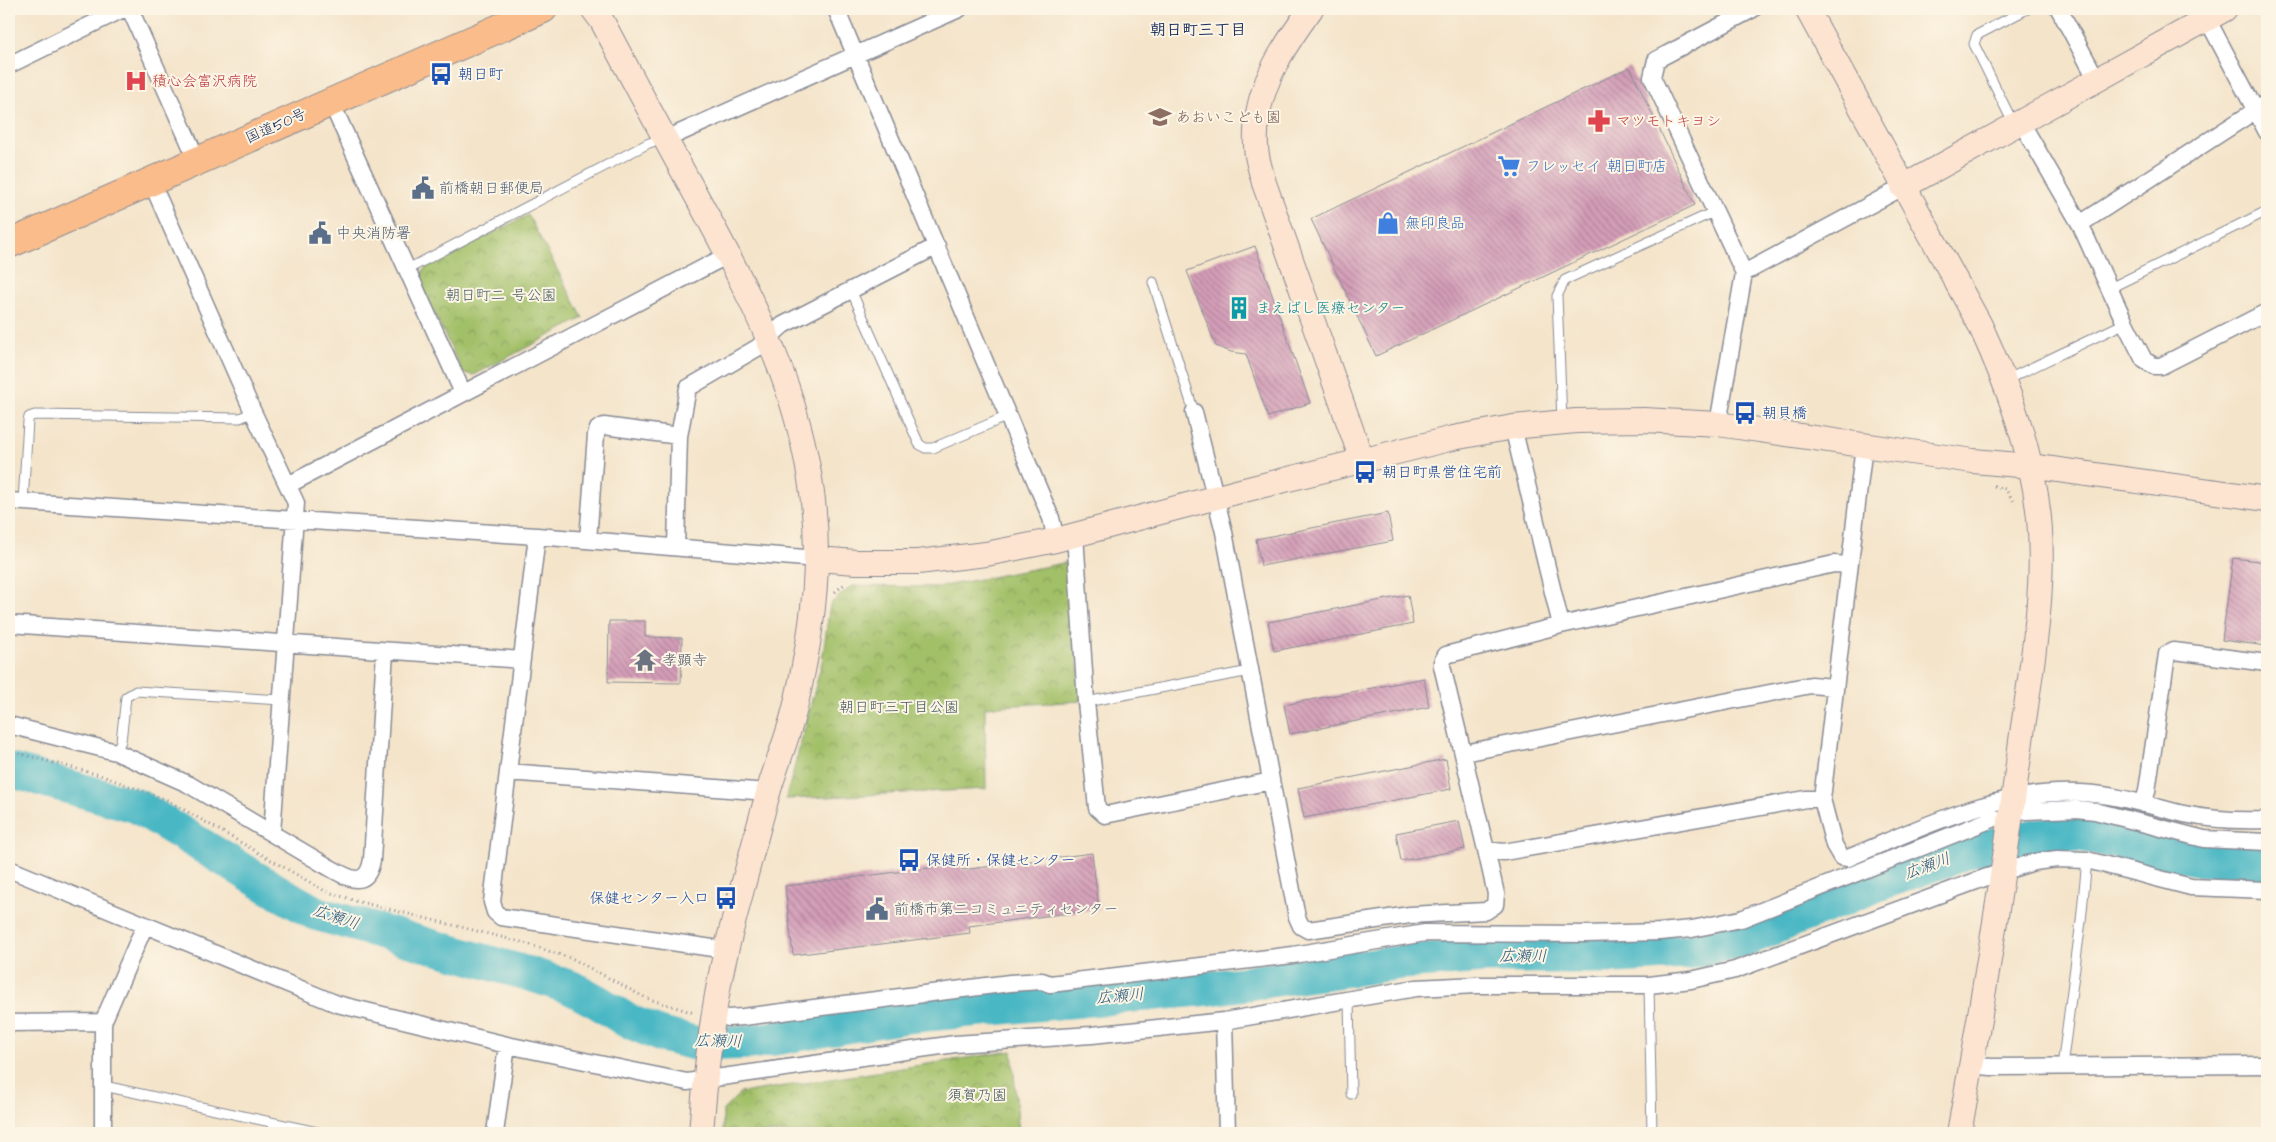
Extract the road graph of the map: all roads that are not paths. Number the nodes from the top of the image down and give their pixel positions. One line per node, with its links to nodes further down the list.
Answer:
1 (123, 9): 14 (street)
2 (130, 9): 21 (street)
3 (543, 9): 16 (highway, 国道50号)
4 (593, 9): 20 (street)
5 (836, 9): 13 (street)
6 (959, 9): 13 (street)
7 (1311, 9): 48 (street)
8 (1753, 9): 24 (street)
9 (1807, 9): 23 (street)
10 (2027, 9): 18 (lane)
11 (2059, 9): 15 (street)
12 (2211, 12): 15 (street); 17 (street)
13 (856, 55): 20 (street); 28 (street)
14 (9, 65)
15 (2097, 80): 18 (street)
16 (331, 102): 21 (highway, 国道50号); 30 (street)
17 (2261, 106): 19 (street); 26 (street)
18 (2018, 123): 23 (street); 26 (street)
19 (2267, 132)
20 (666, 139): 29 (street); 30 (lane)
21 (197, 160): 22 (highway, 国道50号)
22 (151, 181): 27 (highway, 国道50号); 40 (street)
23 (1903, 187): 31 (street); 38 (street)
24 (1716, 211): 31 (street); 43 (lane)
25 (2267, 211): 33 (lane)
26 (2080, 224): 33 (street)
27 (9, 244)
28 (936, 246): 34 (street); 42 (street)
29 (728, 255): 37 (street); 39 (street)
30 (406, 270): 39 (street)
31 (1744, 273): 44 (street)
32 (1153, 282): 41 (lane)
33 (2110, 288): 36 (street)
34 (851, 290): 37 (street); 42 (lane)
35 (2267, 312): 36 (street)
36 (2125, 323): 38 (lane)
37 (769, 339): 46 (street); 59 (street)
38 (2003, 381): 49 (street)
39 (463, 393): 50 (street)
40 (252, 412): 50 (street); 53 (lane)
41 (1194, 412): 51 (street)
42 (1008, 416): 56 (street)
43 (1562, 422): 44 (street); 45 (street)
44 (1718, 424): 47 (street)
45 (1513, 427): 48 (street); 62 (street)
46 (679, 436): 57 (street); 58 (street)
47 (1864, 445): 49 (street); 60 (street)
48 (1362, 460): 51 (street)
49 (2030, 466): 52 (street); 79 (street)
50 (288, 485): 54 (street)
51 (1216, 498): 56 (street); 67 (street)
52 (2267, 500)
53 (16, 502): 54 (street)
54 (295, 520): 55 (street); 63 (street)
55 (537, 536): 57 (street); 65 (street)
56 (1065, 538): 59 (street); 70 (street)
57 (588, 540): 58 (street)
58 (676, 547): 59 (street)
59 (816, 559): 76 (street)
60 (1849, 565): 62 (street); 68 (street)
61 (9, 624): 63 (street)
62 (1561, 625): 73 (street)
63 (286, 643): 64 (street); 69 (street)
64 (385, 652): 65 (street); 81 (street)
65 (522, 660): 74 (street)
66 (2267, 663): 78 (street)
67 (1250, 671): 70 (lane); 75 (street)
68 (1834, 688): 73 (street); 77 (street)
69 (281, 700): 72 (lane); 81 (street)
70 (1086, 702): 75 (street)
71 (9, 725): 72 (street)
72 (116, 752): 81 (street)
73 (1464, 753): 83 (street)
74 (508, 772): 76 (street); 89 (street)
75 (1271, 781): 83 (street)
76 (768, 792): 89 (street)
77 (1822, 799): 79 (street); 83 (street)
78 (2144, 804): 79 (street); 80 (street)
79 (2012, 812): 82 (street); 85 (street); 94 (street)
80 (2267, 820)
81 (272, 833)
82 (2267, 842)
83 (1486, 850)
84 (2087, 860): 85 (street); 87 (street); 99 (lane)
85 (2005, 865): 90 (street); 97 (street)
86 (9, 870): 88 (street)
87 (2267, 890)
88 (146, 925): 93 (street); 96 (street)
89 (726, 950): 94 (street)
90 (1649, 985): 91 (street); 108 (lane)
91 (1348, 1000): 92 (street); 102 (lane)
92 (1224, 1021): 100 (street); 107 (street)
93 (103, 1022): 95 (street); 101 (street)
94 (719, 1022): 100 (street)
95 (9, 1023)
96 (507, 1045): 100 (street); 105 (street)
97 (1971, 1065): 99 (street); 109 (street)
98 (2267, 1065): 99 (street)
99 (2062, 1067)
100 (706, 1070): 106 (street)
101 (104, 1086): 103 (street); 104 (lane)
102 (1350, 1094)
103 (103, 1133)
104 (322, 1133)
105 (495, 1133)
106 (701, 1133)
107 (1227, 1133)
108 (1652, 1133)
109 (1958, 1133)

